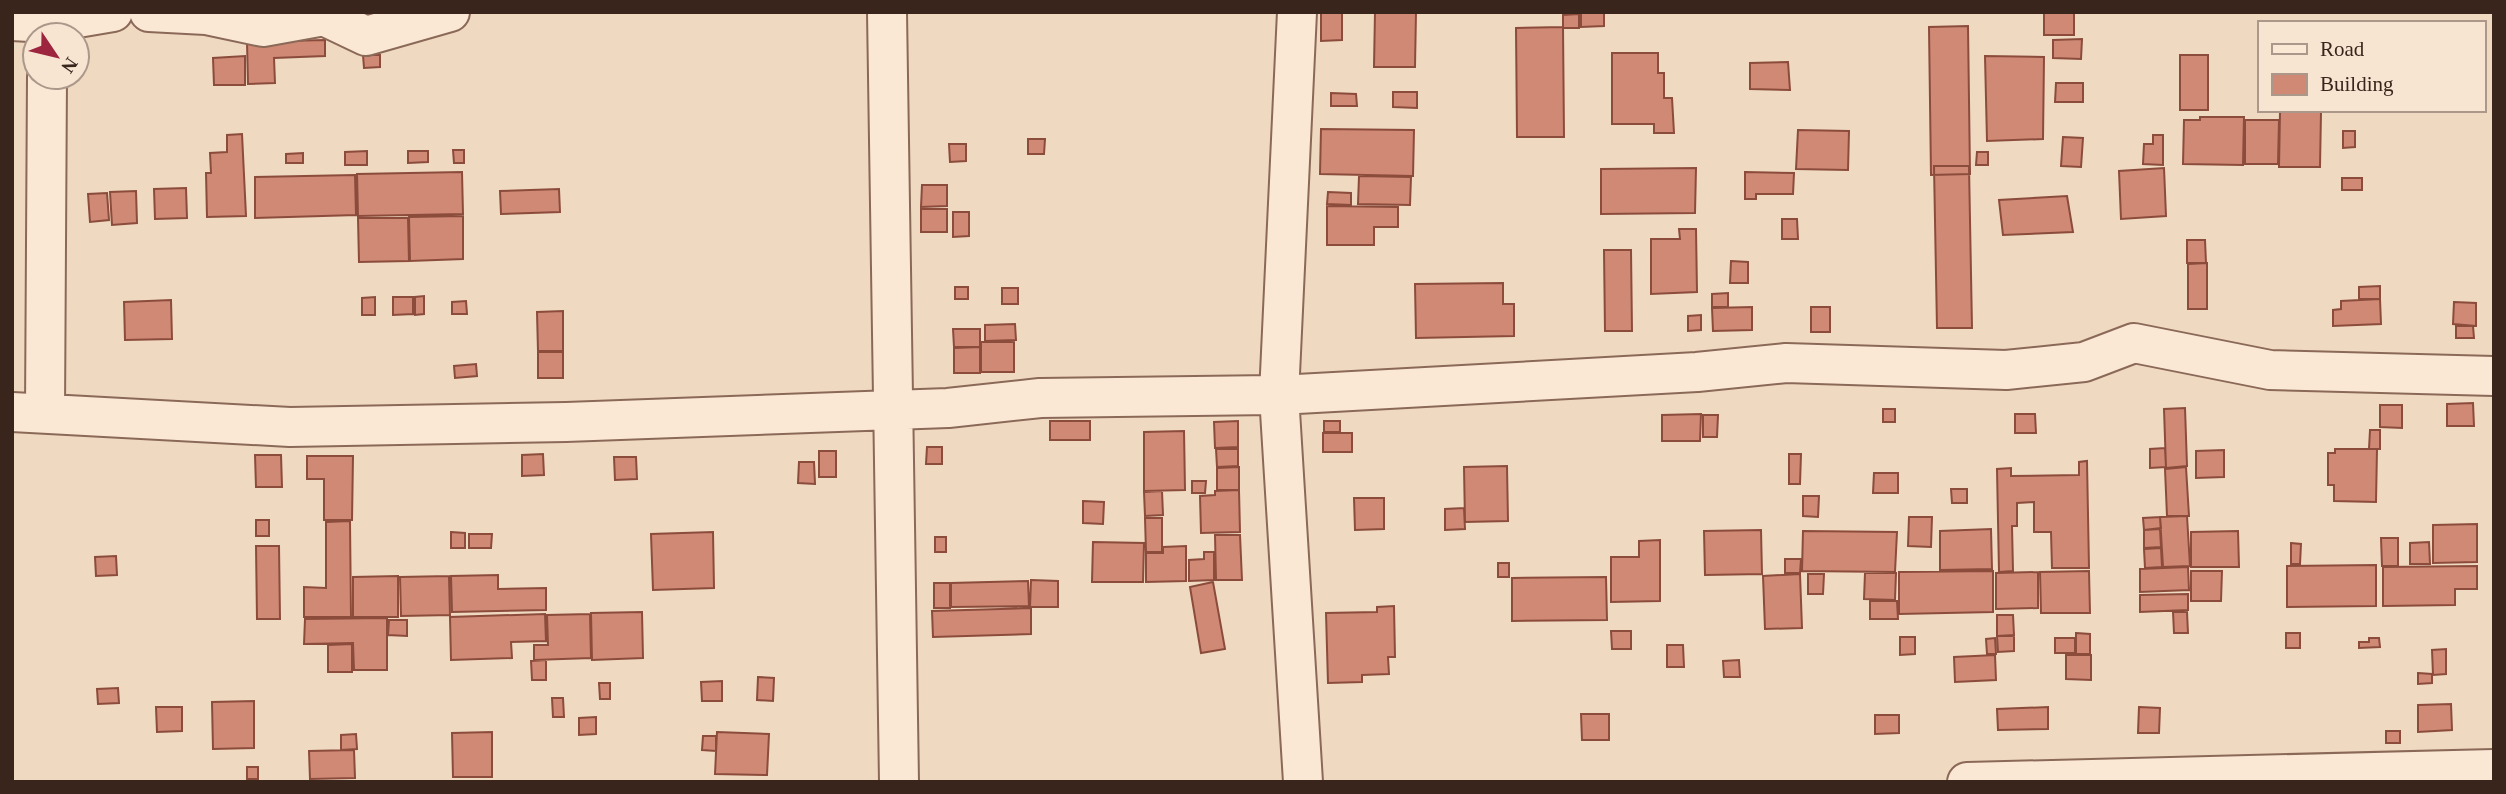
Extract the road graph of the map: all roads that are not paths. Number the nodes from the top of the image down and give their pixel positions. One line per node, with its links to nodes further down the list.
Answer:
1 (113, 12): 6 (street)
2 (149, 12): 3 (street)
3 (450, 12)
4 (887, 12): 10 (street)
5 (1297, 12): 9 (street)
6 (52, 21)
7 (46, 91): 11 (street)
8 (2494, 376): 9 (street)
9 (1279, 395): 10 (street); 14 (street)
10 (893, 408): 11 (street); 13 (street)
11 (29, 412)
12 (2494, 769): 15 (street)
13 (899, 782)
14 (1303, 782)
15 (1967, 782)

